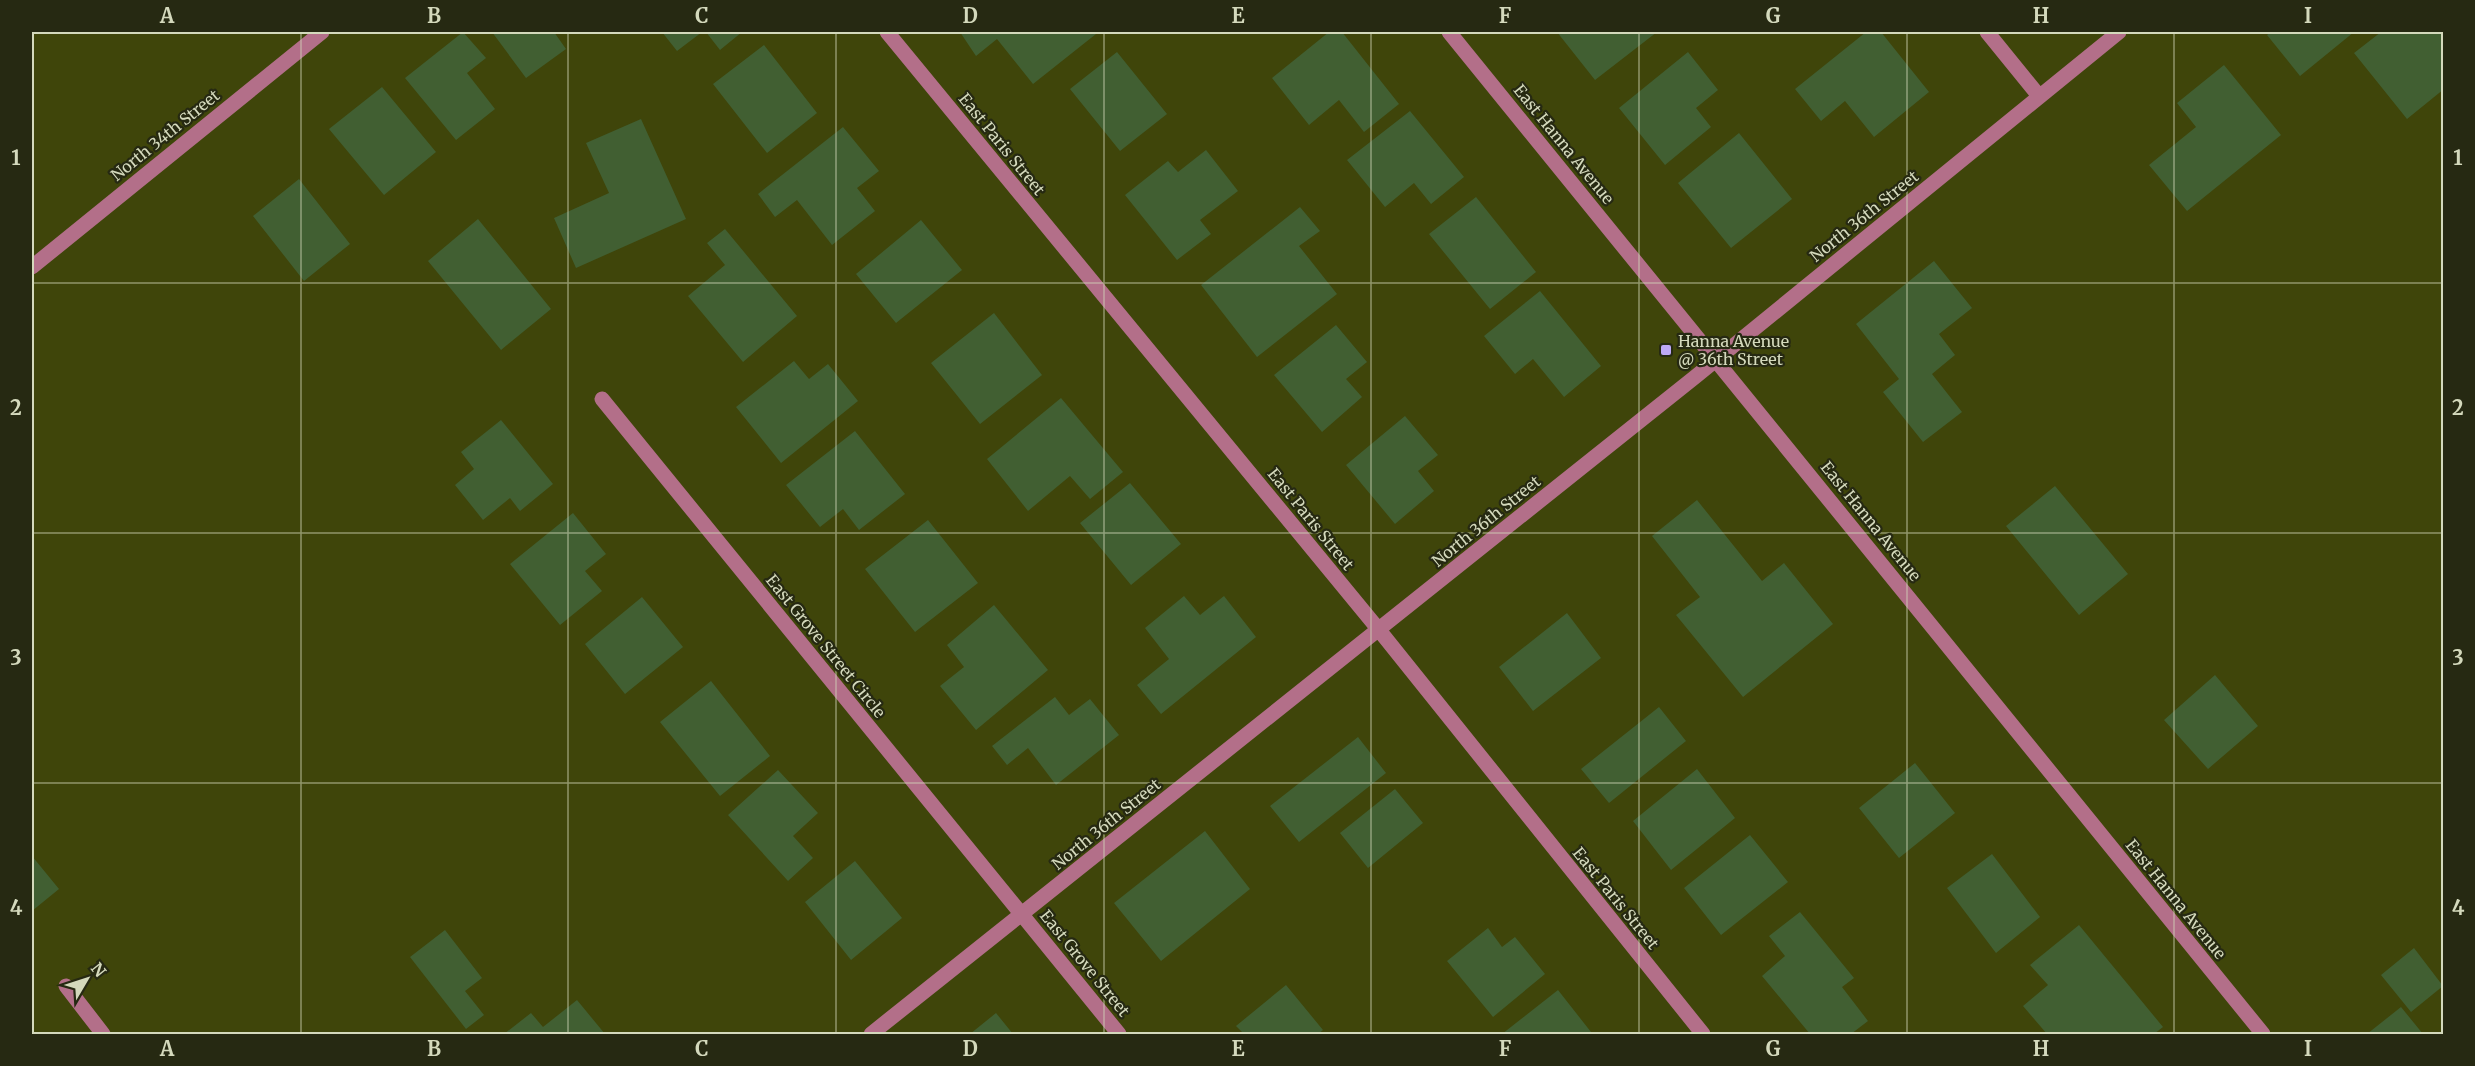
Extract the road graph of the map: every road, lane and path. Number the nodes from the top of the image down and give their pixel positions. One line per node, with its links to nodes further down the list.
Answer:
1 (322, 32): 7 (street, North 34th Street)
2 (886, 32): 10 (street, East Paris Street)
3 (1449, 32): 8 (street, East Hanna Avenue)
4 (1987, 32): 6 (street)
5 (2120, 32): 6 (street, North 36th Street)
6 (2039, 96): 8 (street, North 36th Street)
7 (32, 267)
8 (1717, 360): 10 (street, North 36th Street); 17 (street, East Hanna Avenue)
9 (602, 399): 11 (street, East Grove Street Circle)
10 (1379, 630): 11 (street, North 36th Street); 16 (street, East Paris Street)
11 (1022, 915): 14 (street, North 36th Street); 15 (street, East Grove Street)
12 (66, 986): 13 (street)
13 (104, 1035)
14 (871, 1035)
15 (1119, 1035)
16 (1703, 1035)
17 (2263, 1035)

